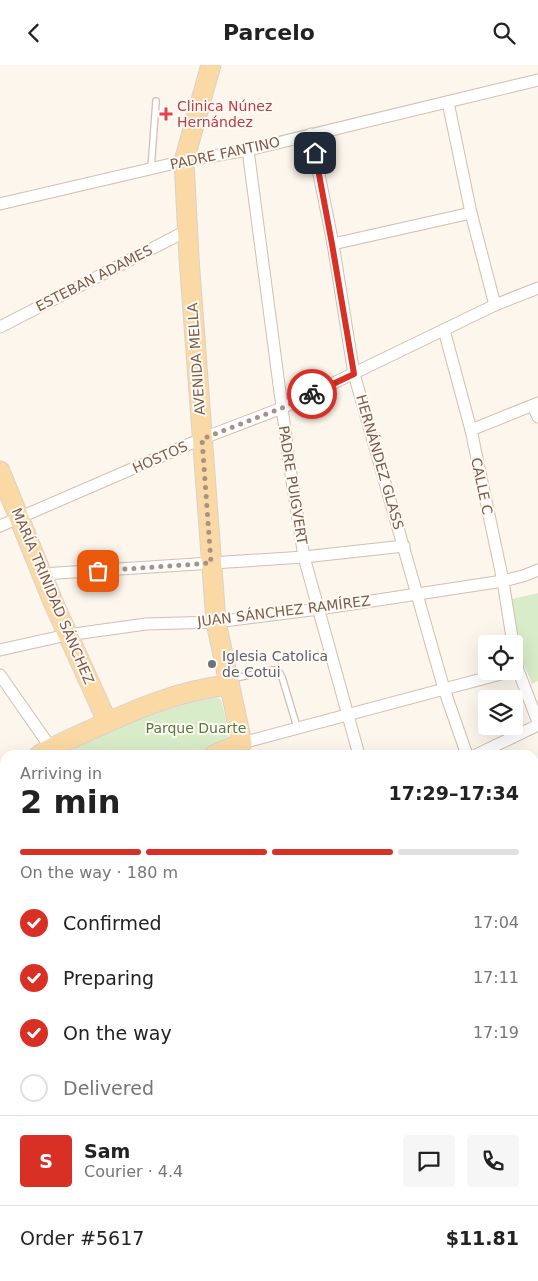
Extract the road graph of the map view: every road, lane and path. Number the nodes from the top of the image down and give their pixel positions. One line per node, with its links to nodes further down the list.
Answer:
1 (211, 65): 7 (main road, AVENIDA MELLA)
2 (538, 80): 4 (street, PADRE FANTINO)
3 (156, 101): 8 (lane)
4 (448, 102): 5 (street, PADRE FANTINO); 10 (street)
5 (311, 134): 6 (street, PADRE FANTINO); 12 (street, HERNÁNDEZ GLASS)
6 (248, 150): 7 (street, PADRE FANTINO); 19 (street, PADRE PUIGVERT)
7 (184, 161): 8 (street, PADRE FANTINO); 11 (main road, AVENIDA MELLA)
8 (150, 169): 9 (street, PADRE FANTINO)
9 (0, 204)
10 (471, 213): 12 (street); 14 (street)
11 (188, 230): 15 (street, ESTEBAN ADAMES); 22 (main road, AVENIDA MELLA)
12 (332, 244): 17 (street, HERNÁNDEZ GLASS)
13 (538, 288): 14 (street, HOSTOS)
14 (495, 305): 16 (street, HOSTOS)
15 (0, 327)
16 (444, 330): 17 (street, HOSTOS); 21 (street, CALLE C)
17 (354, 374): 19 (street, HOSTOS); 26 (street, HERNÁNDEZ GLASS)
18 (536, 404): 20 (street); 21 (street)
19 (282, 408): 22 (street, HOSTOS); 27 (street, PADRE PUIGVERT)
20 (538, 417)
21 (471, 430): 31 (street, CALLE C)
22 (202, 439): 24 (street, HOSTOS); 28 (main road, AVENIDA MELLA)
23 (0, 471): 24 (main road, MARÍA TRINIDAD SÁNCHEZ)
24 (20, 518): 25 (street, HOSTOS); 30 (main road, MARÍA TRINIDAD SÁNCHEZ)
25 (0, 526)
26 (404, 546): 27 (street); 32 (street, HERNÁNDEZ GLASS)
27 (304, 557): 28 (street); 33 (street, PADRE PUIGVERT)
28 (211, 563): 30 (street); 34 (main road, AVENIDA MELLA)
29 (538, 570): 31 (street, JUAN SÁNCHEZ RAMÍREZ)
30 (42, 574): 35 (main road, MARÍA TRINIDAD SÁNCHEZ)
31 (503, 581): 32 (street, JUAN SÁNCHEZ RAMÍREZ); 36 (street, CALLE C)
32 (416, 594): 33 (street, JUAN SÁNCHEZ RAMÍREZ); 42 (street, HERNÁNDEZ GLASS)
33 (319, 609): 34 (street, JUAN SÁNCHEZ RAMÍREZ); 43 (street, PADRE PUIGVERT)
34 (216, 622): 35 (street, JUAN SÁNCHEZ RAMÍREZ); 41 (main road, AVENIDA MELLA)
35 (67, 635): 37 (street, JUAN SÁNCHEZ RAMÍREZ); 44 (main road, MARÍA TRINIDAD SÁNCHEZ)
36 (512, 635)
37 (0, 650)
38 (0, 675): 48 (street)
39 (479, 680): 42 (street)
40 (518, 680): 45 (street, CALLE C)
41 (229, 682): 44 (main road); 46 (lane); 47 (main road, AVENIDA MELLA)
42 (444, 689): 43 (street); 51 (street, HERNÁNDEZ GLASS)
43 (347, 715): 46 (street); 50 (street, PADRE PUIGVERT)
44 (107, 721): 49 (main road)
45 (538, 723): 52 (street)
46 (297, 727): 47 (street)
47 (244, 749)
48 (47, 750)
49 (54, 750)
50 (358, 750)
51 (465, 750)
52 (486, 750)

